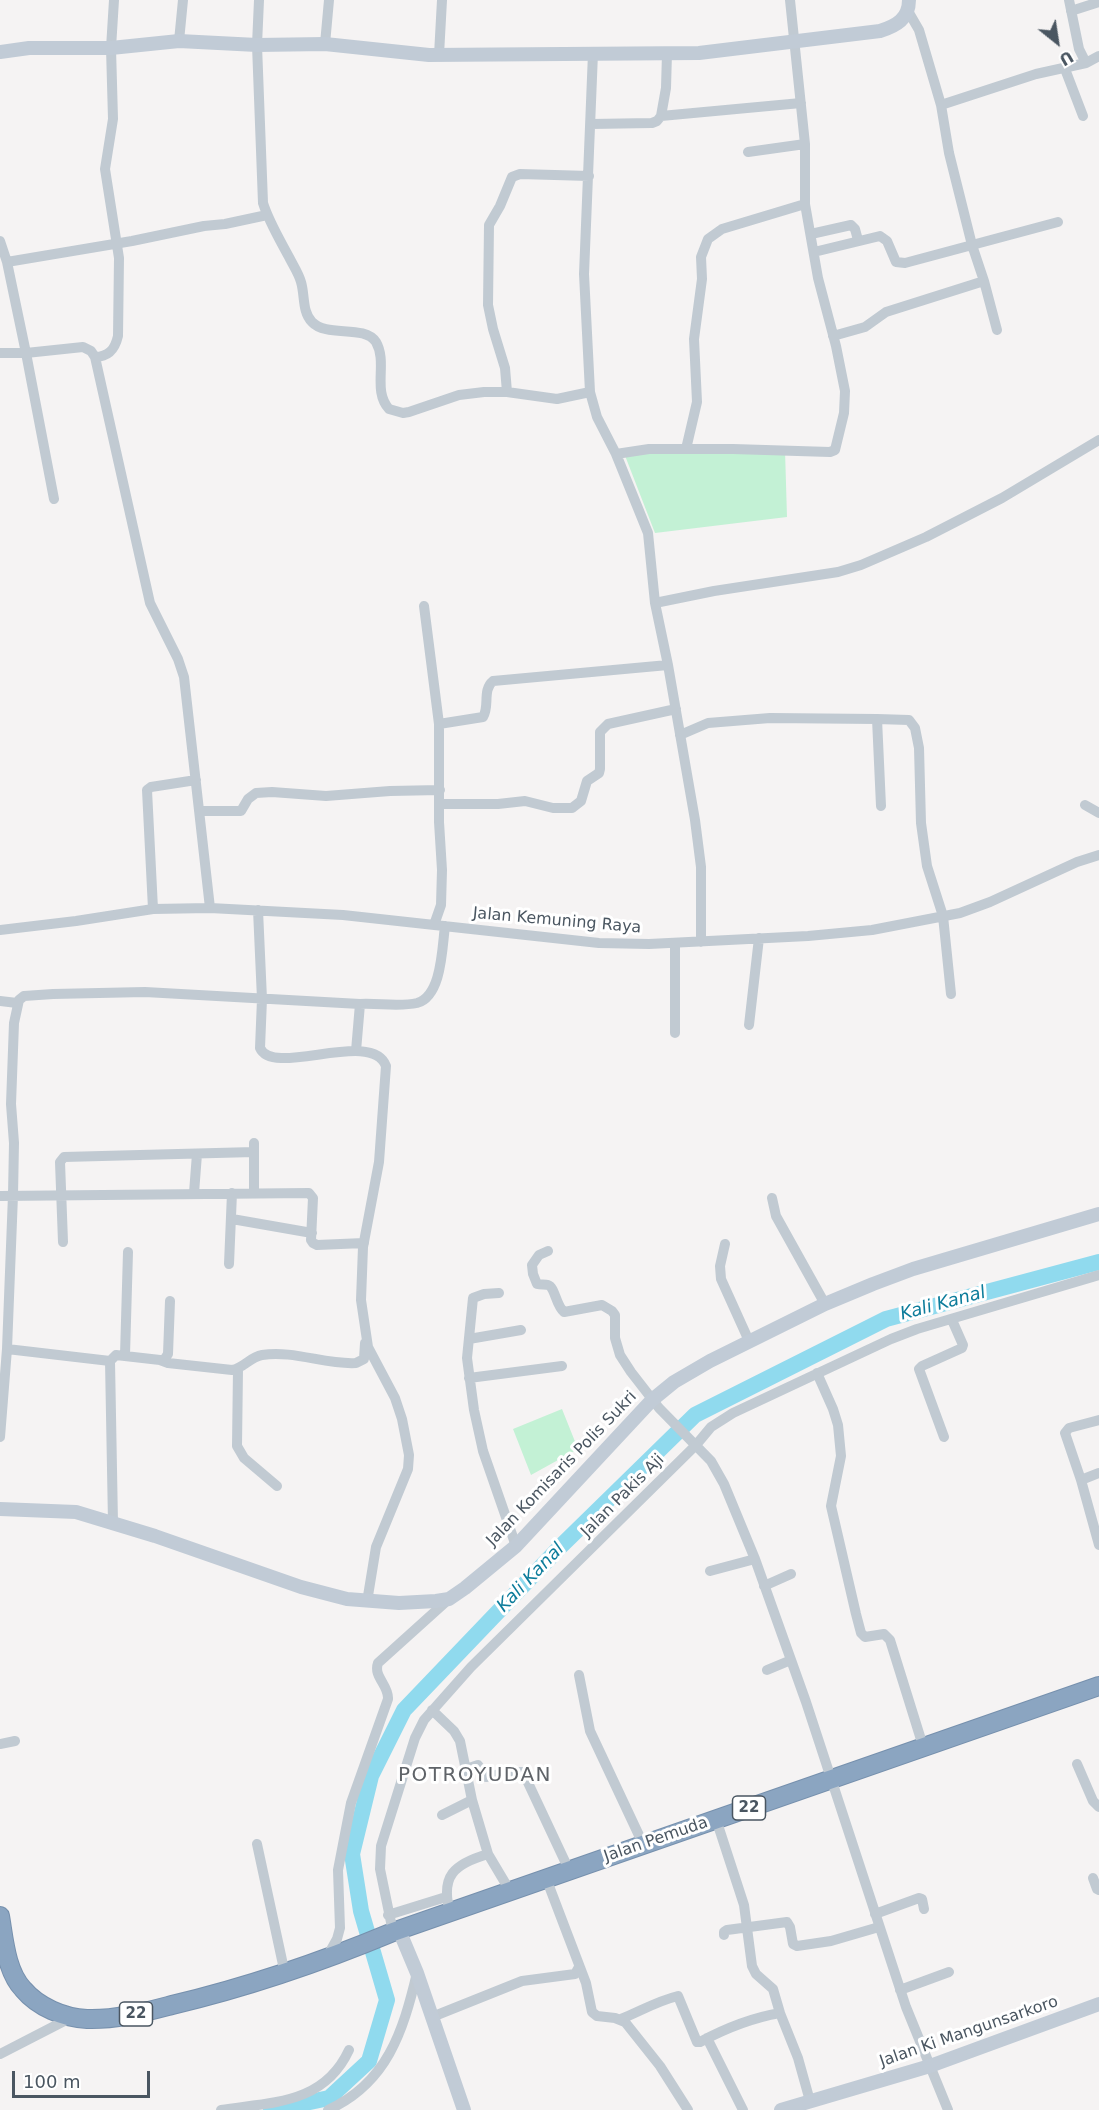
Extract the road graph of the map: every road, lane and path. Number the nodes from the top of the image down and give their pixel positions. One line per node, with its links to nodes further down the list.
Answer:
1 (114, 0): 14 (street)
2 (183, 0): 10 (street)
3 (259, 0): 13 (street)
4 (329, 0): 12 (street)
5 (442, 0): 18 (street)
6 (790, 0): 11 (street)
7 (1099, 2): 9 (street)
8 (908, 6): 11 (main road); 23 (street)
9 (1070, 6): 20 (street)
10 (179, 41): 13 (main road); 14 (main road)
11 (795, 41): 17 (main road); 22 (street)
12 (325, 44): 13 (main road); 18 (main road)
13 (257, 45): 31 (street)
14 (111, 48): 15 (main road); 36 (street)
15 (0, 52)
16 (593, 53): 17 (main road); 18 (main road); 26 (street)
17 (667, 53): 24 (street)
18 (439, 55)
19 (1099, 57): 20 (street)
20 (1086, 63): 21 (street)
21 (1065, 69): 23 (street); 25 (street)
22 (801, 103): 24 (street); 27 (street)
23 (941, 105): 37 (street)
24 (661, 116): 26 (street)
25 (1083, 116)
26 (591, 124): 29 (street)
27 (805, 144): 28 (street); 30 (street)
28 (748, 152)
29 (589, 176): 46 (street); 47 (street)
30 (805, 204): 33 (street); 49 (street)
31 (267, 215): 36 (street); 46 (street)
32 (1058, 222): 37 (street)
33 (811, 234): 34 (street); 38 (street)
34 (858, 240): 37 (street); 38 (street)
35 (0, 241): 39 (street)
36 (117, 243): 39 (street); 45 (street)
37 (972, 245): 40 (street)
38 (814, 252): 42 (street)
39 (7, 262): 43 (street)
40 (984, 281): 41 (street); 42 (street)
41 (997, 330)
42 (833, 336): 49 (street)
43 (26, 352): 44 (street); 45 (street); 51 (street)
44 (0, 353)
45 (95, 357): 59 (street)
46 (507, 392): 47 (street)
47 (590, 392): 50 (street)
48 (1099, 440): 52 (street)
49 (686, 449): 50 (street)
50 (616, 454): 52 (street)
51 (54, 500)
52 (655, 603): 54 (street)
53 (424, 606): 57 (street)
54 (668, 665): 55 (street); 57 (street)
55 (676, 709): 58 (street); 61 (street)
56 (877, 719): 58 (street); 63 (street); 70 (street)
57 (439, 724): 60 (street)
58 (680, 735): 74 (street)
59 (196, 780): 64 (street); 68 (street)
60 (440, 790): 61 (street); 64 (street)
61 (440, 804): 71 (street)
62 (1085, 805): 65 (street)
63 (881, 806)
64 (200, 811): 67 (street)
65 (1099, 813)
66 (1099, 855): 70 (street, Jalan Kemuning Raya)
67 (210, 908): 68 (street, Jalan Kemuning Raya); 69 (street, Jalan Kemuning Raya)
68 (153, 909): 72 (street, Jalan Kemuning Raya)
69 (258, 910): 71 (street, Jalan Kemuning Raya); 77 (street)
70 (943, 916): 73 (street, Jalan Kemuning Raya); 76 (street)
71 (439, 926): 75 (street, Jalan Kemuning Raya); 80 (street)
72 (0, 930)
73 (759, 939): 74 (street, Jalan Kemuning Raya); 81 (street)
74 (701, 942): 75 (street, Jalan Kemuning Raya)
75 (675, 943): 82 (street)
76 (951, 994)
77 (262, 999): 79 (street); 80 (street); 83 (street)
78 (0, 1001): 79 (street)
79 (17, 1003): 84 (street)
80 (360, 1004): 83 (street)
81 (749, 1025)
82 (675, 1033)
83 (356, 1051): 97 (street)
84 (6, 1104): 90 (street)
85 (197, 1154): 86 (street); 88 (street); 89 (street)
86 (194, 1193): 87 (street); 89 (street)
87 (232, 1193): 88 (street); 94 (street)
88 (254, 1193): 95 (street)
89 (62, 1194): 90 (street); 96 (street)
90 (13, 1195): 91 (street); 111 (street)
91 (0, 1196)
92 (772, 1198): 105 (street)
93 (1099, 1214): 105 (main road, Jalan Komisaris Polis Sukri)
94 (232, 1219): 95 (street); 101 (street)
95 (312, 1233): 97 (street)
96 (63, 1242)
97 (364, 1243): 108 (street)
98 (725, 1244): 110 (street)
99 (548, 1251): 119 (street)
100 (128, 1252): 112 (street)
101 (230, 1264)
102 (1099, 1275): 106 (street, Jalan Pakis Aji)
103 (499, 1293): 109 (street)
104 (170, 1301): 113 (street)
105 (825, 1304): 110 (main road, Jalan Komisaris Polis Sukri)
106 (952, 1320): 117 (street, Jalan Pakis Aji); 122 (street)
107 (521, 1330): 109 (street)
108 (366, 1336): 116 (street); 137 (street)
109 (469, 1339): 118 (street)
110 (749, 1341): 119 (main road, Jalan Komisaris Polis Sukri)
111 (8, 1349): 114 (street); 121 (street)
112 (125, 1355): 113 (street); 114 (street)
113 (160, 1360): 116 (street)
114 (110, 1362): 128 (street)
115 (562, 1366): 118 (street)
116 (238, 1369): 126 (street)
117 (817, 1373): 123 (street, Jalan Pakis Aji); 145 (street)
118 (469, 1378): 131 (street)
119 (656, 1404): 123 (street); 131 (main road, Jalan Komisaris Polis Sukri)
120 (1099, 1420): 125 (street)
121 (0, 1437)
122 (944, 1437)
123 (693, 1443): 132 (street); 142 (street, Jalan Pakis Aji)
124 (1099, 1473): 125 (street)
125 (1081, 1480): 129 (street)
126 (277, 1486)
127 (0, 1509): 128 (main road)
128 (113, 1522): 137 (main road)
129 (1097, 1531): 130 (street)
130 (1099, 1545)
131 (516, 1546): 136 (main road, Jalan Komisaris Polis Sukri)
132 (755, 1559): 133 (street); 135 (street)
133 (710, 1571)
134 (791, 1574): 135 (street)
135 (764, 1586): 138 (street)
136 (449, 1599): 137 (main road); 169 (street)
137 (368, 1602)
138 (791, 1660): 139 (street); 148 (street)
139 (767, 1670)
140 (579, 1674): 154 (street)
141 (1099, 1686): 145 (highway, Jalan Pemuda / 22)
142 (432, 1710): 147 (street); 167 (street, Jalan Pakis Aji)
143 (15, 1741): 144 (street)
144 (0, 1744)
145 (923, 1746): 148 (highway, Jalan Pemuda / 22)
146 (1077, 1764): 150 (street)
147 (466, 1769): 149 (street); 156 (street)
148 (831, 1778): 152 (highway, Jalan Pemuda / 22); 163 (street)
149 (472, 1800): 151 (street); 155 (street)
150 (1099, 1807)
151 (442, 1815)
152 (716, 1819): 154 (highway, Jalan Pemuda / 22); 165 (street)
153 (257, 1844): 173 (street)
154 (644, 1845): 156 (highway, Jalan Pemuda / 22)
155 (488, 1854): 160 (street); 162 (street)
156 (569, 1870): 157 (highway, Jalan Pemuda / 22)
157 (546, 1878): 160 (highway, Jalan Pemuda / 22); 170 (street)
158 (1093, 1878): 159 (street)
159 (1099, 1890)
160 (510, 1891): 162 (highway, Jalan Pemuda / 22)
161 (925, 1903): 163 (street)
162 (448, 1905): 167 (highway, Jalan Pemuda / 22)
163 (874, 1914): 166 (street)
164 (0, 1916): 178 (highway, 22)
165 (746, 1927): 166 (street); 168 (street); 176 (street)
166 (879, 1927): 174 (street)
167 (391, 1928): 169 (highway, 22); 172 (main road)
168 (724, 1935)
169 (332, 1955): 173 (highway, 22)
170 (579, 1968): 177 (street); 179 (street)
171 (949, 1972): 174 (street)
172 (417, 1973): 177 (main road); 186 (street)
173 (285, 1974): 178 (highway, 22)
174 (900, 1990): 183 (street)
175 (1099, 2004): 183 (main road, Jalan Ki Mangunsarkoro)
176 (780, 2013): 180 (street); 184 (street)
177 (432, 2017): 187 (main road)
178 (72, 2018): 182 (street)
179 (621, 2019): 180 (street); 188 (street)
180 (707, 2038): 189 (street)
181 (349, 2050): 185 (street)
182 (0, 2054)
183 (930, 2067): 184 (main road, Jalan Ki Mangunsarkoro); 191 (street)
184 (810, 2101): 190 (main road, Jalan Ki Mangunsarkoro)
185 (221, 2110)
186 (328, 2110)
187 (464, 2110)
188 (687, 2110)
189 (743, 2110)
190 (781, 2110)
191 (948, 2110)

